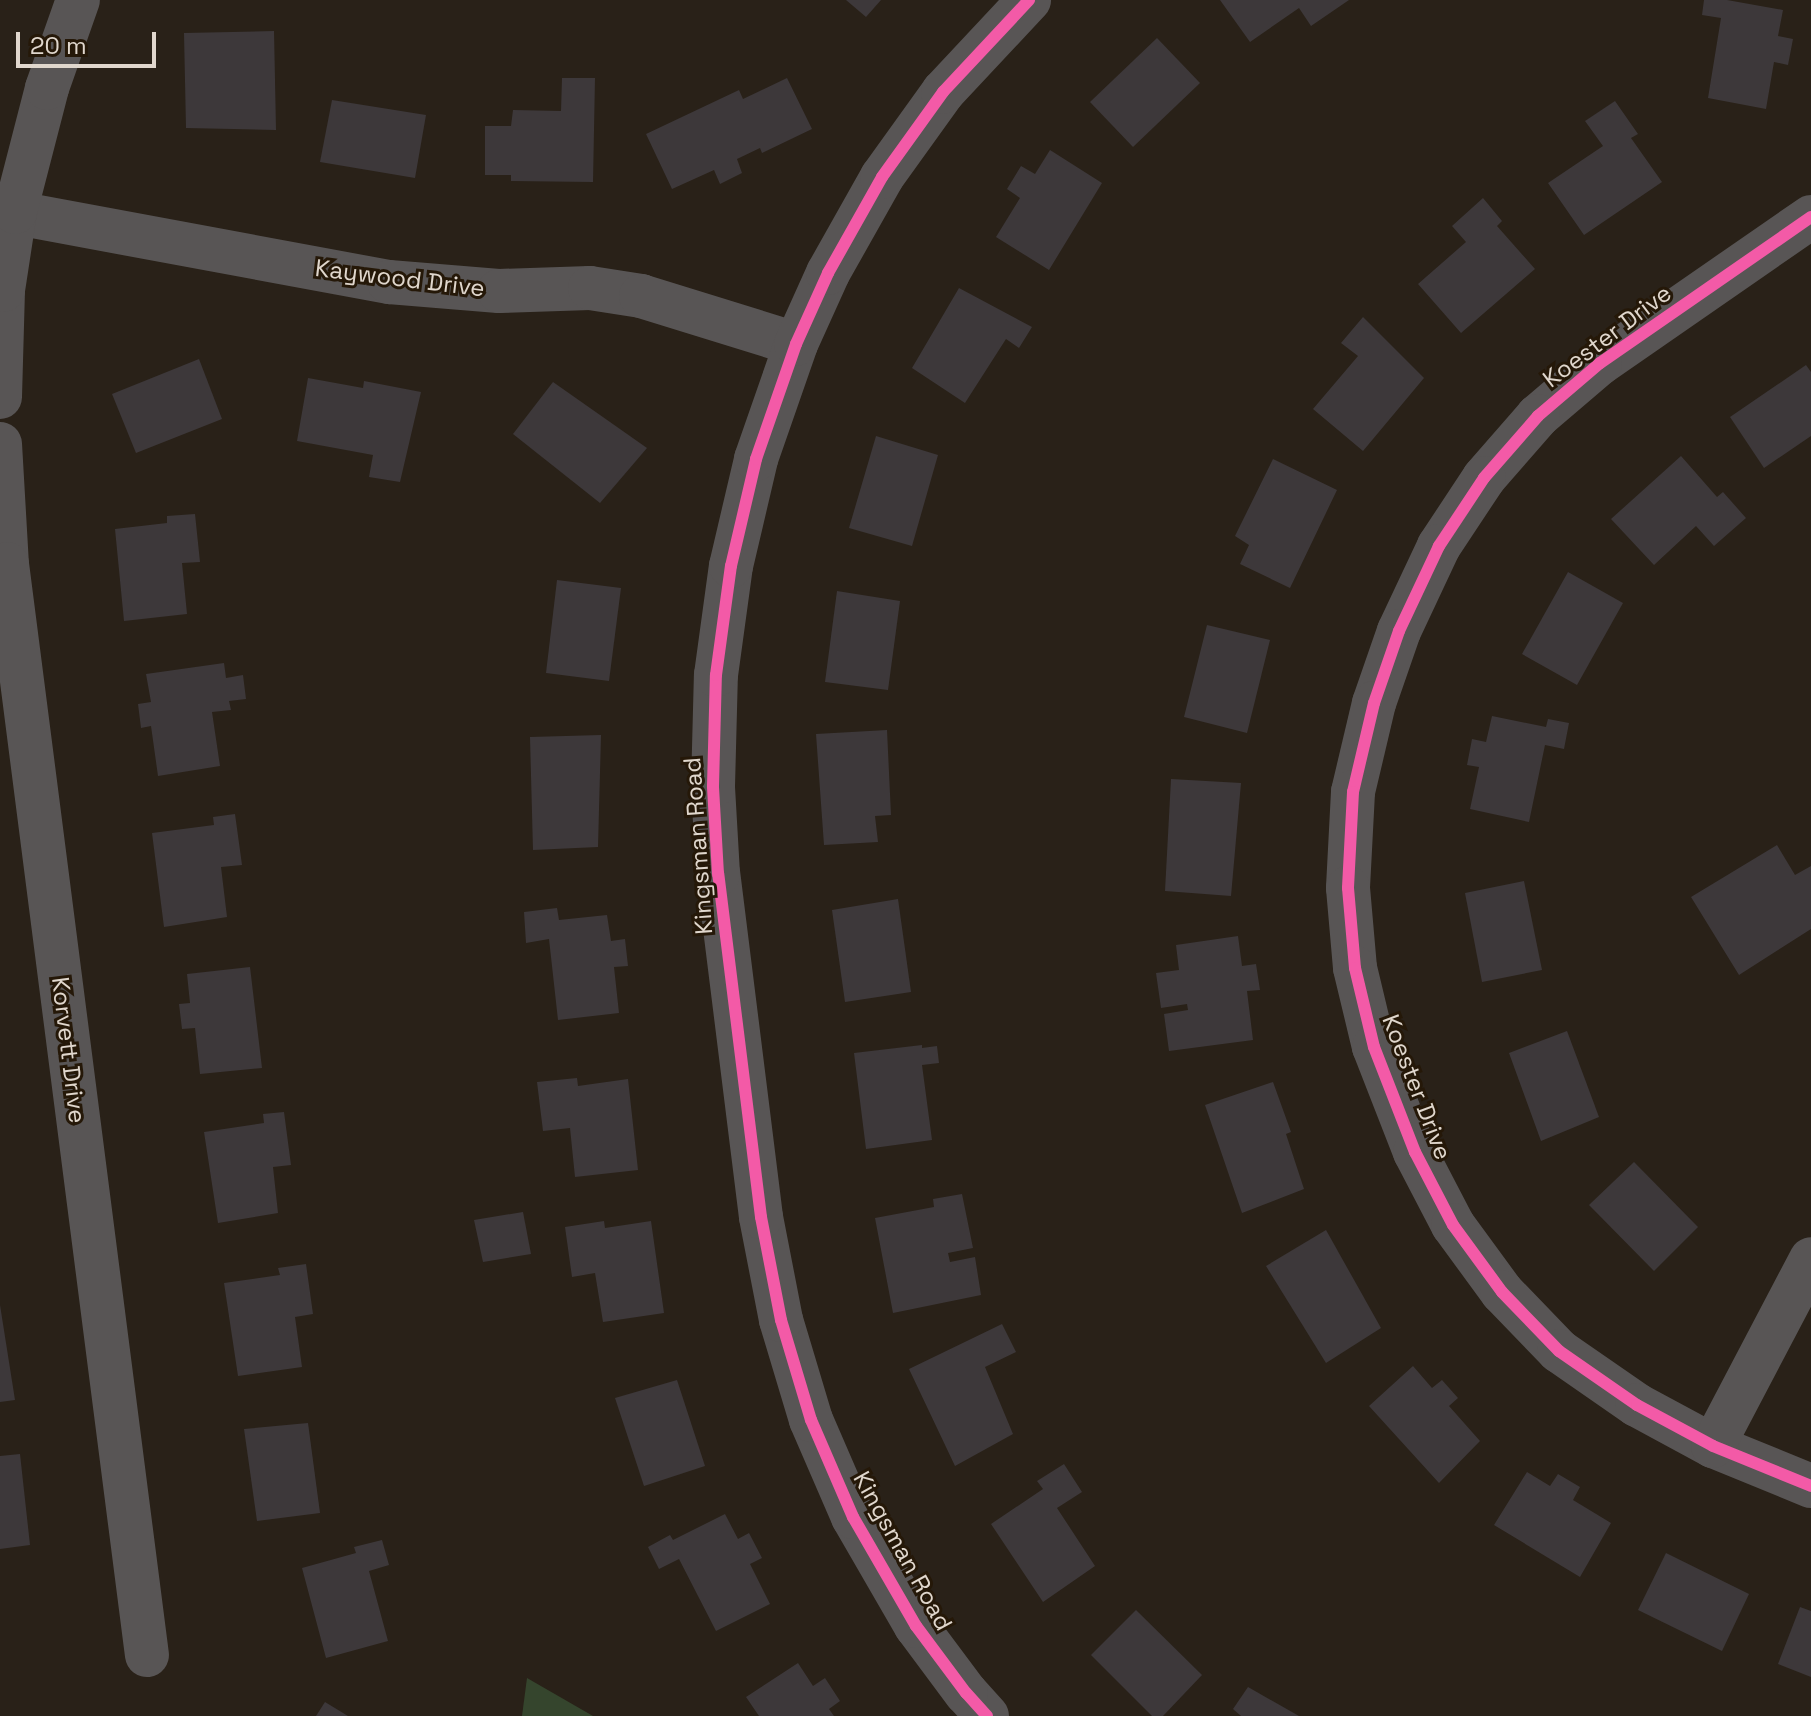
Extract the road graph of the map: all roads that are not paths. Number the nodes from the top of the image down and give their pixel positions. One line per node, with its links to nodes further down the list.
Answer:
1 (78, 0): 3 (street)
2 (1029, 0): 5 (street, Kingsman Road)
3 (8, 211): 5 (street, Kaywood Drive); 6 (street)
4 (1811, 217): 9 (street, Koester Drive)
5 (796, 344): 12 (street, Kingsman Road)
6 (0, 397)
7 (0, 444): 11 (street, Korvett Drive)
8 (1811, 1259): 9 (street)
9 (1713, 1446): 10 (street, Koester Drive)
10 (1811, 1486)
11 (147, 1655)
12 (987, 1716)

